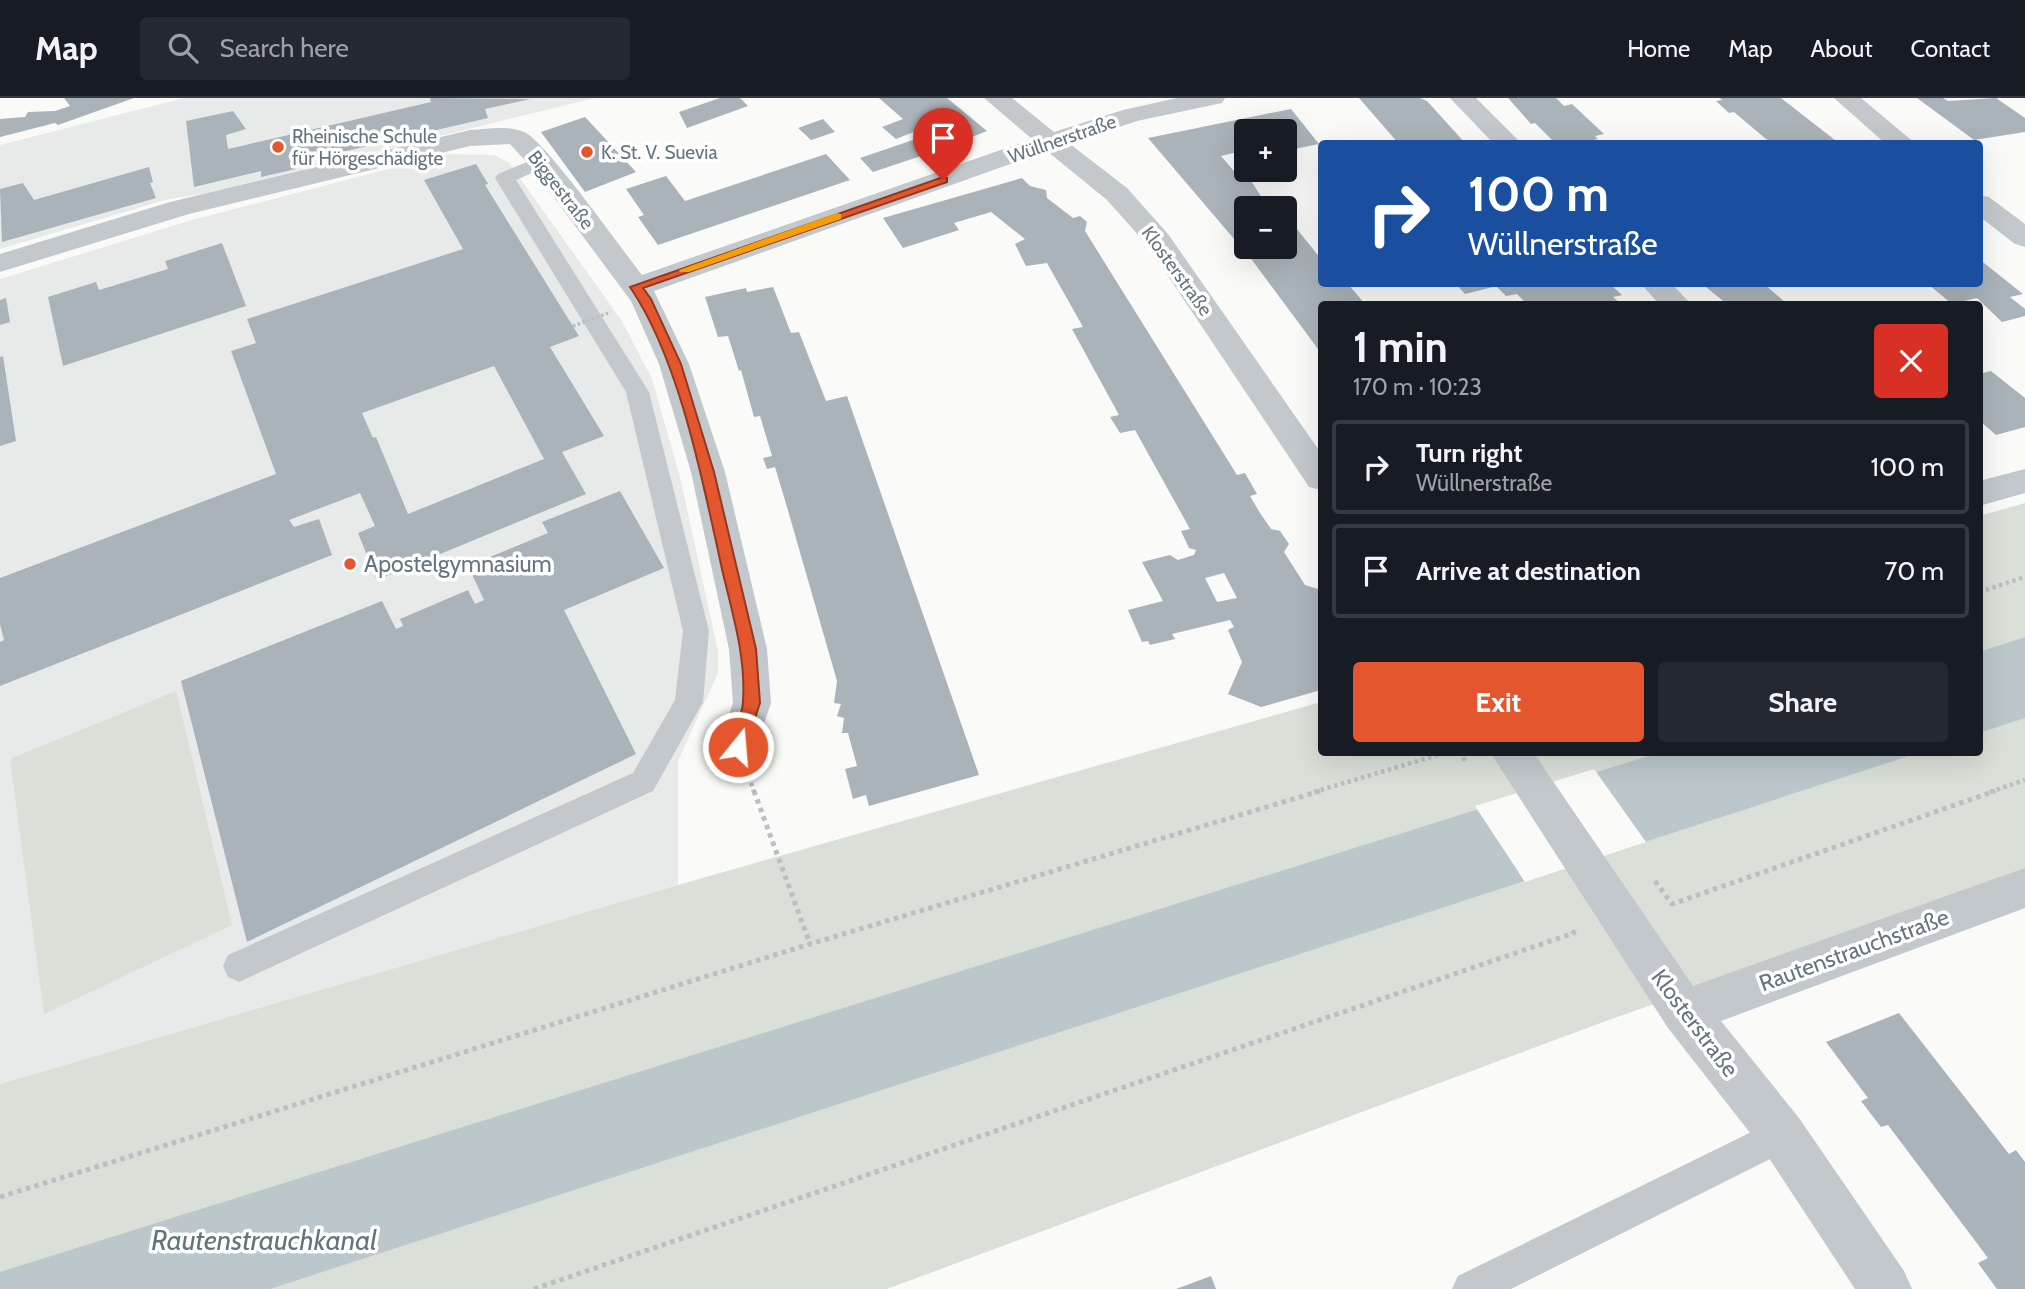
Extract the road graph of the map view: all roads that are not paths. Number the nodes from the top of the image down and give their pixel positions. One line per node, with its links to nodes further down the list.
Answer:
1 (996, 98): 7 (street, Klosterstraße)
2 (1213, 98): 7 (street, Wüllnerstraße)
3 (1462, 98): 5 (street)
4 (1846, 98): 6 (street)
5 (1505, 140)
6 (1898, 140)
7 (1053, 142): 12 (street, Wüllnerstraße); 15 (street, Klosterstraße)
8 (541, 162): 11 (street, Biggestraße); 12 (street, Biggestraße); 21 (lane)
9 (1983, 206): 10 (street)
10 (2025, 238)
11 (0, 263)
12 (636, 287): 18 (street, Biggestraße)
13 (1658, 287): 14 (street)
14 (1673, 301)
15 (1318, 474)
16 (2025, 481): 17 (street)
17 (1983, 493)
18 (738, 747)
19 (1513, 756): 22 (street, Klosterstraße)
20 (2025, 888): 22 (street, Rautenstrauchstraße)
21 (239, 966)
22 (1684, 1012): 23 (street, Klosterstraße)
23 (1782, 1135): 24 (lane); 25 (street, Klosterstraße)
24 (1471, 1289)
25 (1886, 1289)

